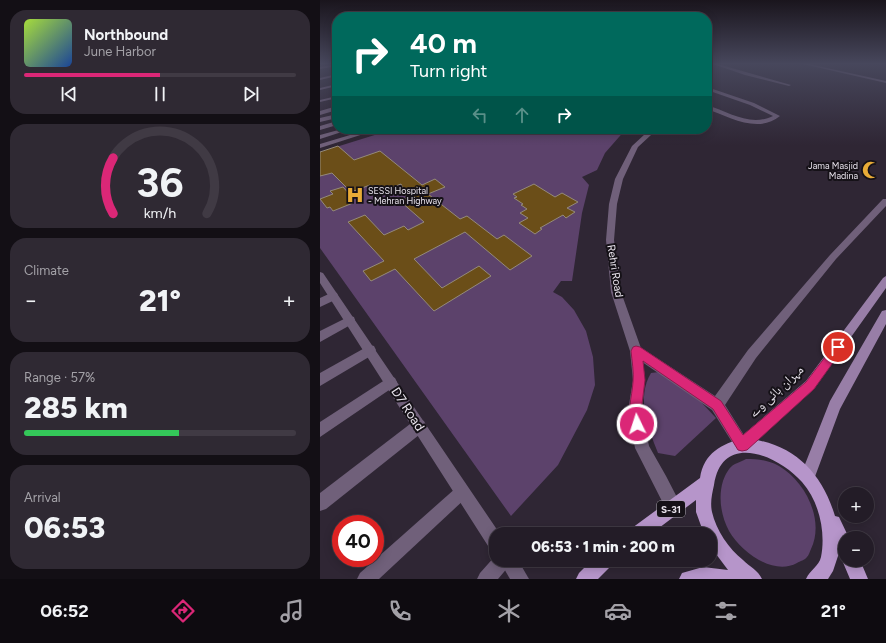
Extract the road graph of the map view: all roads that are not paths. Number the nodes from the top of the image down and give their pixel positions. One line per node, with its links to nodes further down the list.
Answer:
1 (715, 91): 7 (street)
2 (332, 92): 3 (street)
3 (320, 95)
4 (332, 98): 5 (street)
5 (320, 101)
6 (332, 109): 8 (street)
7 (712, 109)
8 (320, 113)
9 (332, 117): 10 (street)
10 (320, 120)
11 (332, 124): 12 (street)
12 (320, 128)
13 (332, 134): 16 (street)
14 (360, 134): 17 (street)
15 (648, 134): 27 (street, Rehri Road)
16 (320, 137)
17 (320, 146)
18 (886, 201): 30 (street)
19 (320, 275): 21 (street, D7 Road)
20 (886, 280): 33 (main road, مہران ہائی وے)
21 (334, 296): 22 (street); 24 (street, D7 Road)
22 (320, 303)
23 (886, 314): 34 (main road)
24 (350, 320): 25 (street); 26 (street, D7 Road)
25 (320, 337)
26 (370, 350): 28 (street); 29 (street, D7 Road)
27 (636, 351): 30 (street); 39 (street, Rehri Road)
28 (320, 380)
29 (391, 382): 31 (street, D7 Road); 32 (street)
30 (717, 405): 33 (street)
31 (419, 426): 36 (street, D7 Road); 37 (street)
32 (320, 430)
33 (742, 445): 34 (main road); 35 (main road)
34 (808, 477): 38 (main road)
35 (704, 484): 39 (main road, S-31); 53 (main road)
36 (462, 492): 41 (street, D7 Road); 47 (street)
37 (320, 503)
38 (825, 505): 42 (main road); 54 (main road)
39 (674, 507): 40 (main road, S-31)
40 (647, 527)
41 (489, 532)
42 (838, 533)
43 (497, 567): 48 (street)
44 (512, 567): 49 (street)
45 (598, 567): 50 (main road)
46 (854, 567): 55 (main road)
47 (366, 579)
48 (486, 579)
49 (520, 579)
50 (585, 579)
51 (688, 579): 52 (main road)
52 (729, 579)
53 (753, 579)
54 (815, 579)
55 (859, 579)

